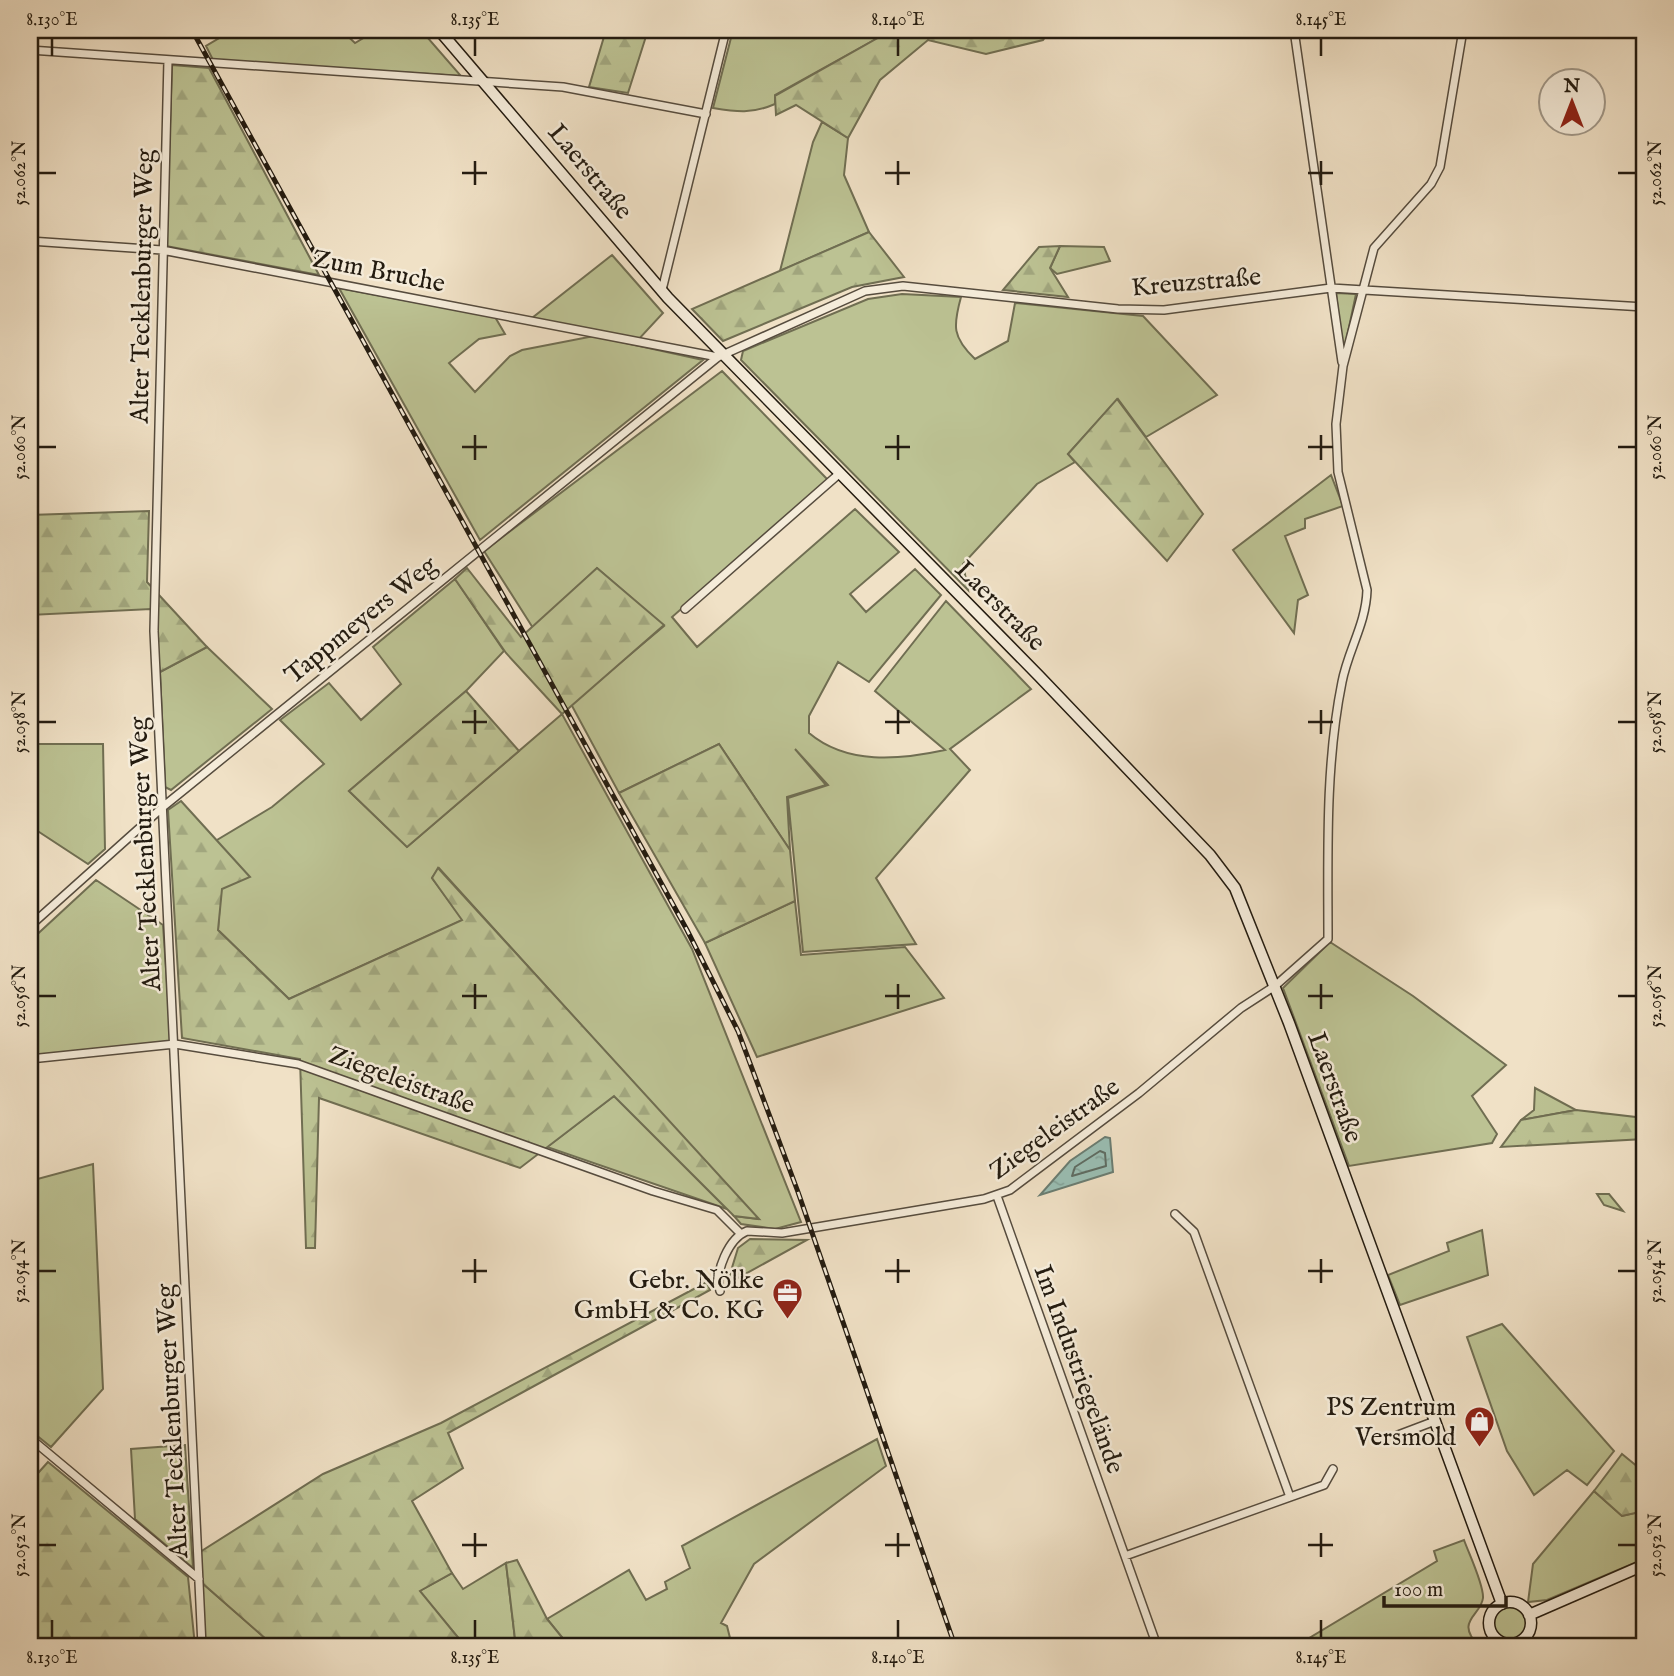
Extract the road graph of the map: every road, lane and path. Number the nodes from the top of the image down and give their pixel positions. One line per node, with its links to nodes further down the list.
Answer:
1 (439, 30): 7 (main road, Laerstraße)
2 (726, 30): 8 (street)
3 (1294, 30): 11 (street)
4 (1463, 30): 12 (street)
5 (30, 50): 6 (street)
6 (168, 60): 7 (street); 10 (street, Alter Tecklenburger Weg)
7 (485, 81): 8 (street, Laerstraße); 13 (main road, Laerstraße)
8 (706, 114): 13 (street)
9 (30, 241): 10 (street, Zum Bruche)
10 (162, 250): 15 (street, Zum Bruche); 19 (street, Alter Tecklenburger Weg)
11 (1331, 288): 12 (street, Kreuzstraße); 15 (street, Kreuzstraße); 16 (street)
12 (1362, 289): 14 (street, Kreuzstraße); 16 (street)
13 (662, 290): 15 (main road, Laerstraße)
14 (1644, 307)
15 (720, 355): 17 (main road, Laerstraße); 19 (street, Tappmeyers Weg)
16 (1343, 366): 21 (street, Ziegeleistraße)
17 (839, 473): 18 (street); 21 (main road, Laerstraße)
18 (685, 609)
19 (163, 806): 20 (street, Tappmeyers Weg); 22 (street, Alter Tecklenburger Weg)
20 (30, 926)
21 (1275, 986): 24 (street, Ziegeleistraße); 28 (main road, Laerstraße)
22 (175, 1044): 23 (street, Ziegeleistraße); 26 (street, Ziegeleistraße); 35 (street, Alter Tecklenburger Weg)
23 (30, 1059)
24 (997, 1196): 26 (street, Ziegeleistraße); 33 (street, Im Industriegelände)
25 (1175, 1214): 32 (street)
26 (740, 1233): 27 (street)
27 (720, 1291)
28 (1434, 1421): 29 (street); 36 (main road, Laerstraße)
29 (1398, 1435)
30 (30, 1438): 35 (street)
31 (1333, 1469): 32 (street)
32 (1290, 1497): 33 (street)
33 (1125, 1556): 40 (street, Im Industriegelände)
34 (1644, 1565): 37 (main road)
35 (199, 1579): 39 (street, Alter Tecklenburger Weg)
36 (1502, 1604): 37 (main road); 38 (main road)
37 (1529, 1615): 38 (main road)
38 (1517, 1645)
39 (202, 1646)
40 (1157, 1646)

